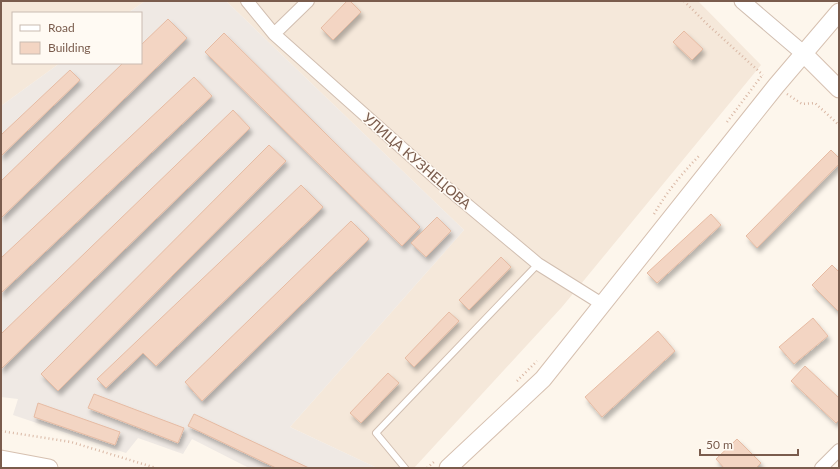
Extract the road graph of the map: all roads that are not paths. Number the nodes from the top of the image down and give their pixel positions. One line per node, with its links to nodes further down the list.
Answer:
1 (248, 1): 5 (street, УЛИЦА КУЗНЕЦОВА)
2 (308, 1): 5 (street)
3 (742, 1): 6 (street)
4 (839, 12): 6 (main road)
5 (274, 34): 8 (street, УЛИЦА КУЗНЕЦОВА)
6 (803, 53): 7 (main road); 9 (main road)
7 (839, 89)
8 (538, 264): 9 (street, УЛИЦА КУЗНЕЦОВА); 14 (lane)
9 (602, 304): 12 (main road)
10 (839, 450): 15 (street)
11 (1, 459): 13 (main road)
12 (442, 464)
13 (48, 468)
14 (405, 468)
15 (821, 468)

